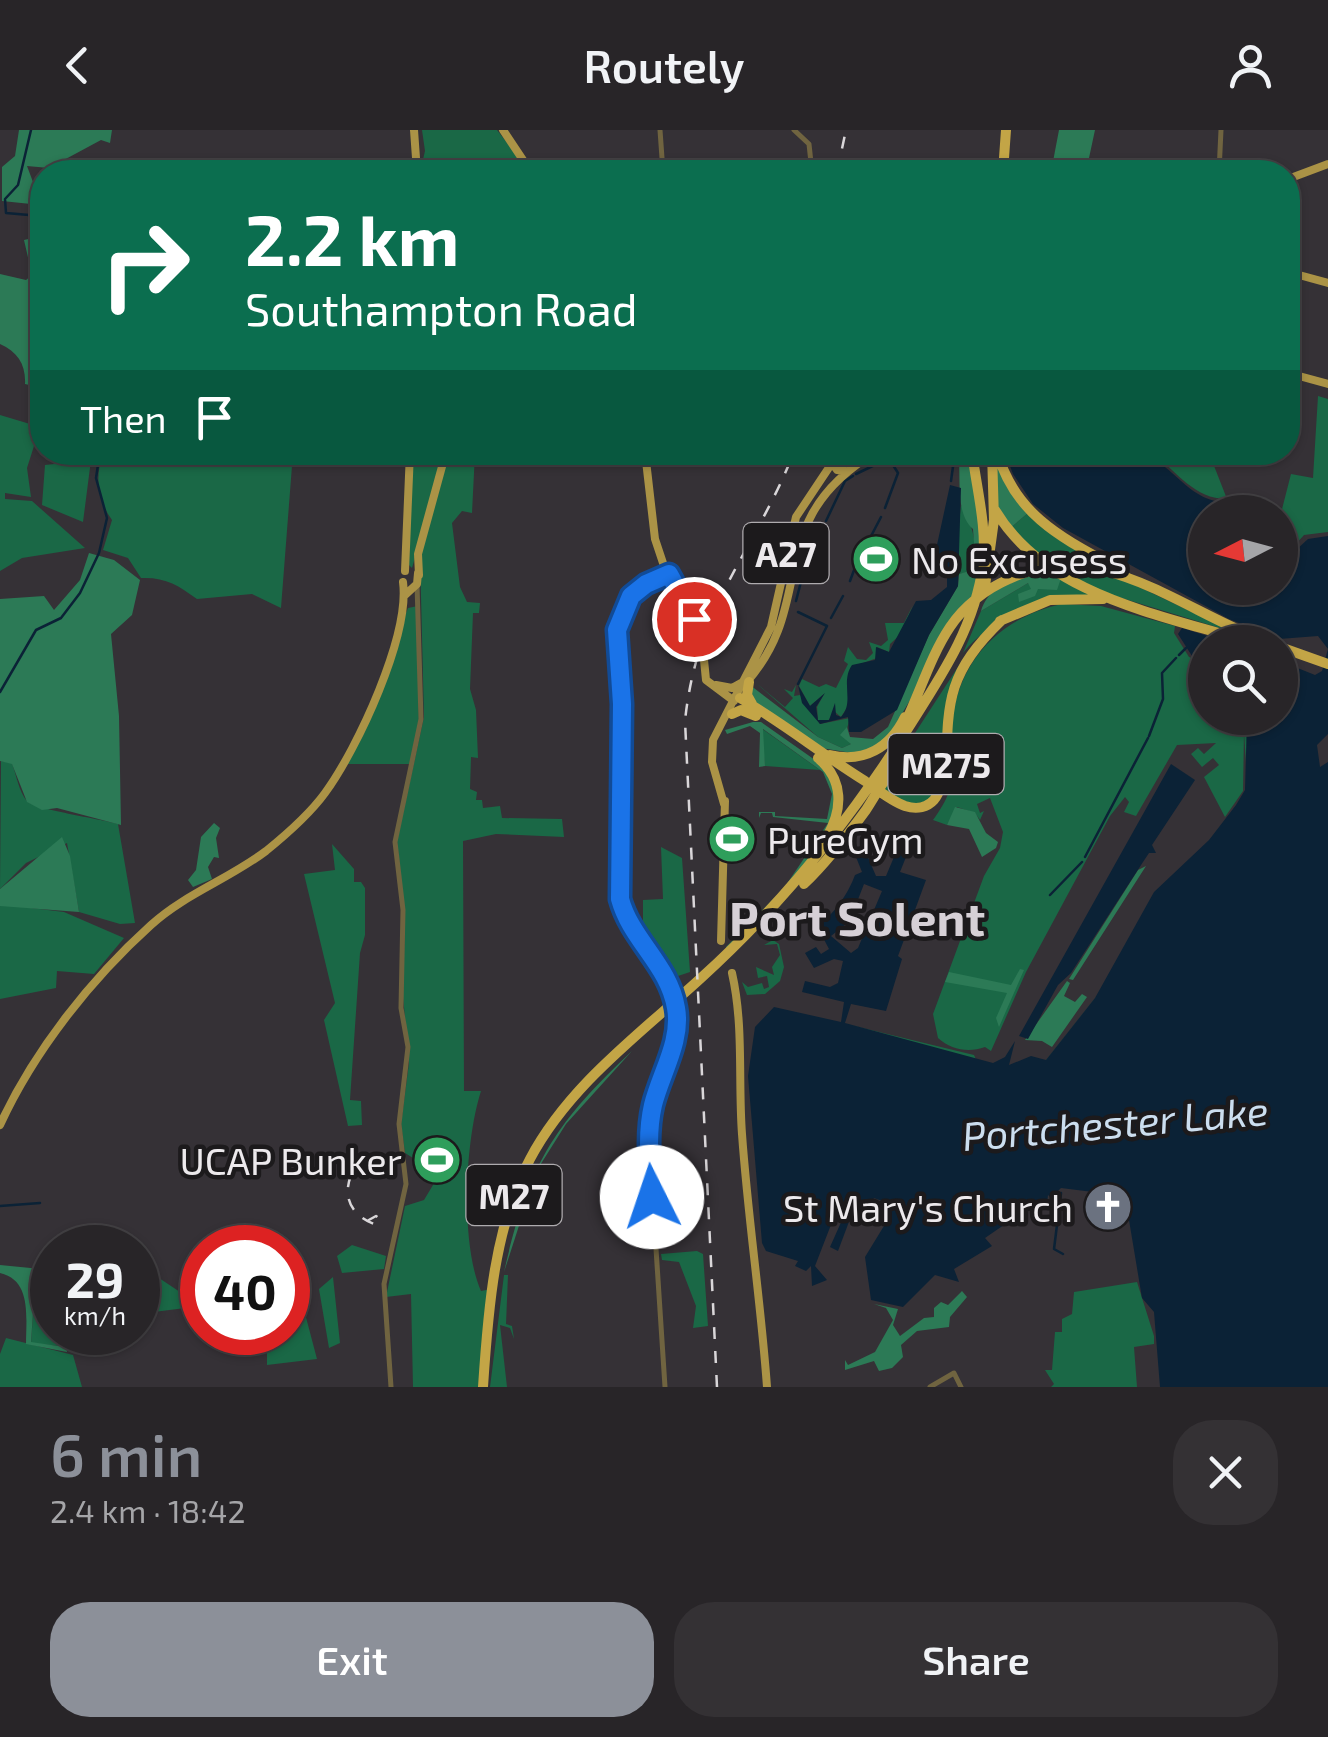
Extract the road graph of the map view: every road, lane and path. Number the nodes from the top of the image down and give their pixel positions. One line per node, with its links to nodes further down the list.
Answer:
1 (414, 130): 7 (main road)
2 (503, 130): 8 (main road)
3 (660, 130): 9 (street)
4 (1221, 130): 12 (street)
5 (1004, 132): 11 (highway)
6 (796, 133): 10 (street)
7 (417, 160)
8 (524, 160)
9 (662, 160)
10 (811, 160)
11 (1002, 160)
12 (1221, 160)
13 (1328, 164): 14 (main road)
14 (1300, 174)
15 (1300, 275): 16 (main road)
16 (1328, 283)
17 (1300, 376): 18 (main road)
18 (1328, 384)
19 (410, 465): 31 (main road)
20 (443, 465): 31 (main road)
21 (647, 465): 30 (main road)
22 (831, 465): 42 (main road, A27)
23 (833, 465): 29 (main road)
24 (855, 465): 29 (main road)
25 (974, 465): 46 (highway, M27)
26 (977, 465): 33 (highway)
27 (994, 465): 39 (highway, M27)
28 (1001, 465): 32 (highway)
29 (846, 471): 42 (main road, A27)
30 (668, 575): 40 (main road); 56 (street)
31 (412, 580): 52 (main road); 54 (street)
32 (1181, 604): 36 (highway, M275); 41 (highway, M275)
33 (1171, 618): 34 (highway, M275); 35 (highway, M275)
34 (1002, 620): 39 (highway); 47 (highway, M275)
35 (1193, 625)
36 (1229, 625)
37 (1298, 656): 38 (highway)
38 (1323, 664)
39 (941, 685): 49 (highway, M27)
40 (720, 688): 42 (main road); 42 (main road); 42 (main road)
41 (918, 694): 45 (highway, M275); 46 (highway)
42 (738, 698): 43 (highway, M275); 43 (highway, M275); 43 (highway); 44 (main road, A27); 44 (main road); 48 (main road, A27)
43 (756, 713): 45 (highway, M275)
44 (721, 725): 48 (main road, A27)
45 (800, 742): 46 (highway, M275); 50 (highway)
46 (869, 782): 47 (highway); 50 (highway, M27)
47 (881, 794): 49 (highway)
48 (724, 804): 51 (main road, A27)
49 (804, 884): 51 (highway, M27)
50 (774, 910): 51 (highway, M27)
51 (727, 962): 53 (main road, A27); 55 (highway, M27)
52 (1, 1123)
53 (762, 1322): 57 (main road, A27); 57 (main road, A27)
54 (391, 1387)
55 (486, 1387)
56 (666, 1387)
57 (768, 1387)
58 (930, 1387): 59 (street)
59 (961, 1387)

